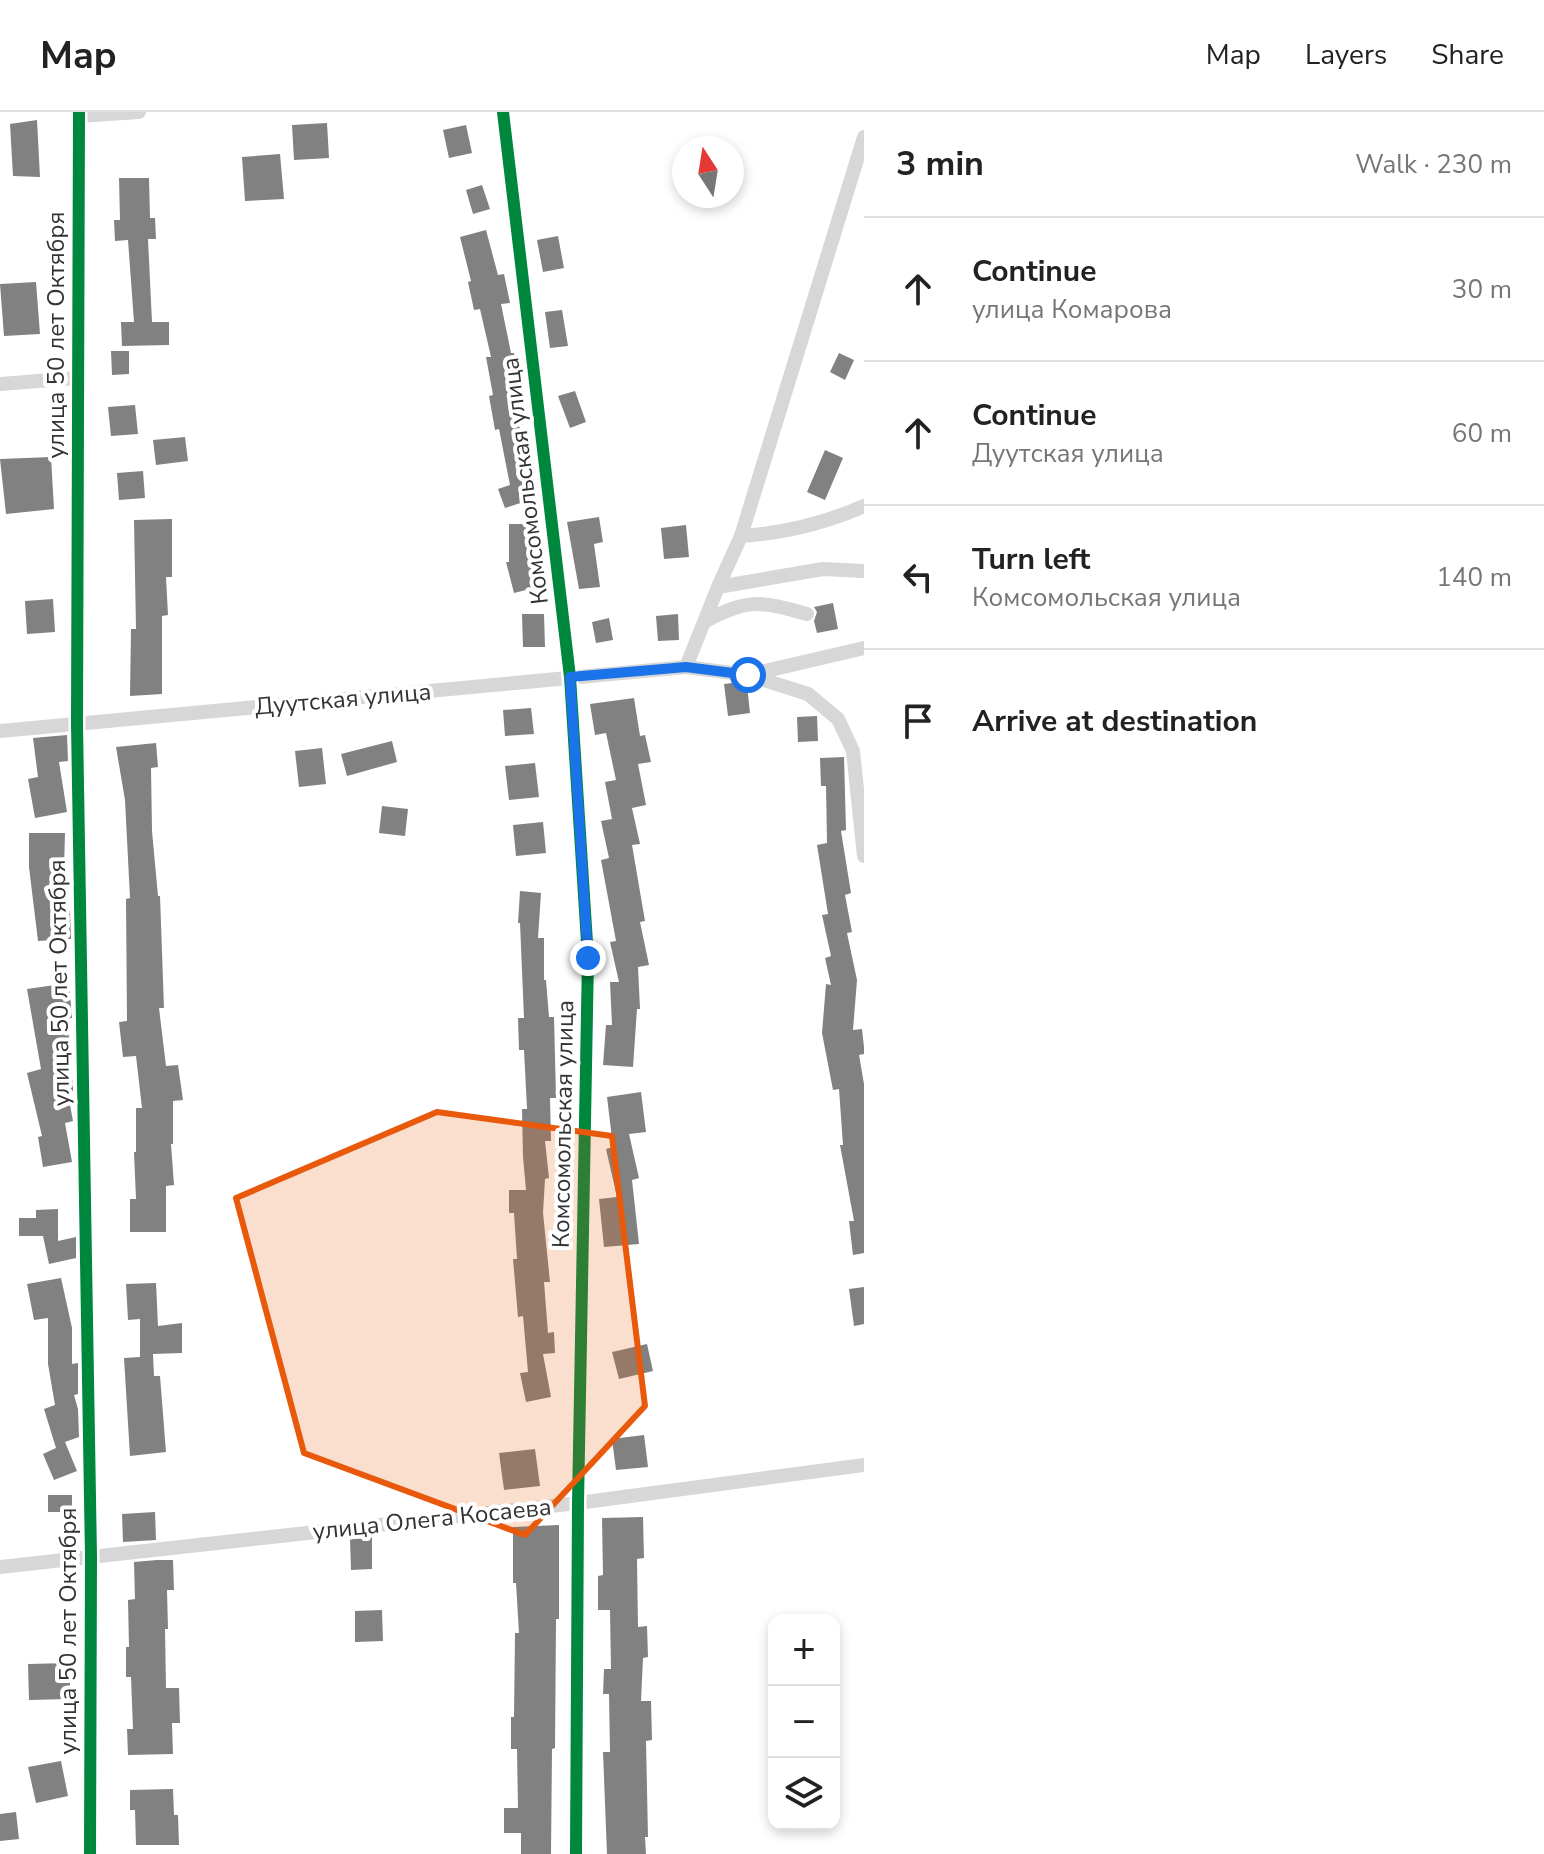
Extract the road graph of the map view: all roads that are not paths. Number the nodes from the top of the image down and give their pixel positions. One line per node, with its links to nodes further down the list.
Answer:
1 (139, 112): 3 (street)
2 (503, 112): 16 (street, Комсомольская улица)
3 (79, 114): 5 (street, улица 50 лет Октября)
4 (864, 137): 8 (street)
5 (77, 378): 6 (street); 17 (street, улица 50 лет Октября)
6 (0, 384)
7 (864, 506): 8 (street)
8 (741, 536): 10 (street)
9 (864, 571): 10 (street)
10 (718, 587): 12 (street)
11 (807, 614): 12 (street)
12 (704, 622): 14 (street)
13 (864, 648): 15 (street)
14 (686, 667): 15 (street, Дуутская улица); 16 (street, Дуутская улица)
15 (748, 675): 19 (street)
16 (570, 677): 17 (street, Дуутская улица); 21 (street, Комсомольская улица)
17 (77, 725): 18 (street, Дуутская улица); 22 (street, улица 50 лет Октября)
18 (0, 731)
19 (864, 856)
20 (864, 1465): 21 (street, улица Олега Косаева)
21 (578, 1503): 22 (street, улица Олега Косаева); 25 (street, Комсомольская улица)
22 (91, 1557): 23 (street, улица Олега Косаева); 24 (street, улица 50 лет Октября)
23 (0, 1567)
24 (90, 1854)
25 (576, 1854)

